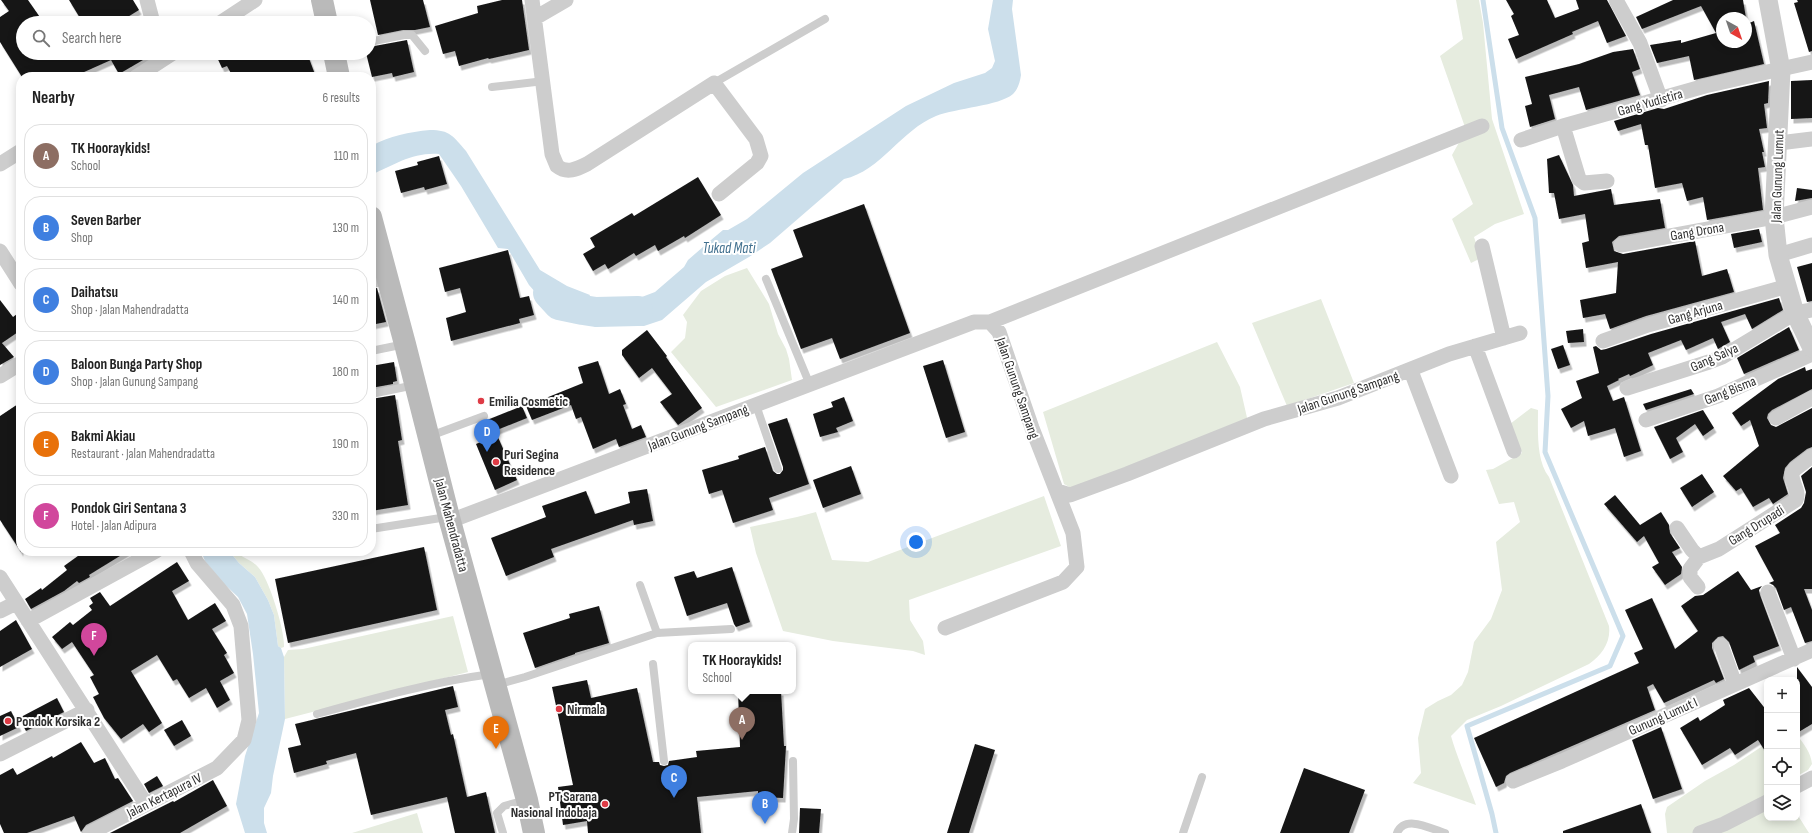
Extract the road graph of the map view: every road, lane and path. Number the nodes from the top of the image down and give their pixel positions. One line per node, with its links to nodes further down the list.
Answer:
1 (147, 0): 8 (street)
2 (256, 0): 9 (street)
3 (322, 0): 10 (main road)
4 (532, 0): 11 (street)
5 (566, 0): 11 (street)
6 (1616, 0): 24 (street)
7 (1768, 0): 18 (street, Jalan Gunung Lumut)
8 (151, 16)
9 (231, 16)
10 (325, 16)
11 (535, 18): 21 (street)
12 (825, 19): 22 (lane)
13 (376, 40): 14 (lane)
14 (425, 51)
15 (158, 60): 19 (street)
16 (335, 60): 20 (main road)
17 (1812, 62): 18 (street, Gang Yudistira)
18 (1781, 70): 24 (street, Gang Yudistira); 29 (street, Jalan Gunung Lumut)
19 (143, 72)
20 (338, 72)
21 (544, 81): 22 (street); 23 (lane)
22 (714, 83): 33 (street)
23 (492, 87)
24 (1661, 100): 26 (street, Gang Yudistira)
25 (1482, 126): 47 (street)
26 (1563, 126): 28 (street, Gang Yudistira); 32 (street)
27 (1812, 139): 29 (street)
28 (1521, 140)
29 (1778, 143): 35 (street, Jalan Gunung Lumut)
30 (16, 154): 31 (street)
31 (0, 164)
32 (1606, 181)
33 (719, 194)
34 (1812, 207): 35 (street, Gang Drona)
35 (1774, 217): 36 (street, Gang Drona); 41 (street, Jalan Gunung Lumut)
36 (1621, 245)
37 (1812, 245): 41 (street)
38 (1482, 246): 49 (street)
39 (0, 251): 42 (street)
40 (376, 253): 44 (main road, Jalan Mahendradatta)
41 (1778, 255): 45 (street, Jalan Gunung Lumut)
42 (16, 276)
43 (766, 279): 60 (lane)
44 (380, 282): 51 (main road, Jalan Mahendradatta)
45 (1788, 286): 46 (street, Jalan Gunung Lumut); 50 (street, Gang Arjuna)
46 (1804, 311): 53 (street, Jalan Gunung Lumut); 61 (street, Gang Salya)
47 (990, 322): 60 (street, Jalan Gunung Sampang); 73 (street, Jalan Gunung Sampang)
48 (1520, 333): 49 (street, Jalan Gunung Sampang)
49 (1504, 338): 52 (street, Jalan Gunung Sampang)
50 (1603, 341)
51 (405, 344): 54 (lane); 59 (main road, Jalan Mahendradatta)
52 (1475, 346): 57 (street, Jalan Gunung Sampang); 69 (street)
53 (1812, 348)
54 (376, 350)
55 (1812, 354): 67 (street, Gang Bisma)
56 (16, 366): 58 (street)
57 (1411, 370): 72 (street); 73 (street, Jalan Gunung Sampang)
58 (0, 376)
59 (415, 384): 62 (lane); 68 (main road, Jalan Mahendradatta)
60 (810, 385): 64 (street, Jalan Gunung Sampang)
61 (1627, 388)
62 (376, 393)
63 (1812, 398): 66 (street)
64 (756, 405): 71 (lane); 74 (street, Jalan Gunung Sampang)
65 (484, 416): 68 (lane)
66 (1776, 418)
67 (1646, 420)
68 (429, 436): 74 (main road, Jalan Mahendradatta)
69 (1514, 451)
70 (1812, 456): 79 (street, Gang Drupadi)
71 (778, 469)
72 (1451, 476)
73 (1057, 491): 87 (street)
74 (449, 519): 75 (lane); 94 (main road, Jalan Mahendradatta)
75 (376, 528)
76 (1677, 528): 79 (street)
77 (147, 556): 86 (street)
78 (194, 556): 106 (street, Jalan Kertapura IV)
79 (1700, 557): 82 (street)
80 (0, 577): 84 (street)
81 (640, 585): 89 (lane)
82 (1698, 587)
83 (1768, 592): 92 (street)
84 (16, 603): 85 (street); 86 (street)
85 (0, 611)
86 (28, 621): 96 (street)
87 (945, 628)
88 (731, 629): 89 (lane)
89 (657, 633): 94 (lane)
90 (1721, 645): 95 (street)
91 (1812, 650): 92 (street, Gunung Lumut I)
92 (1794, 659): 95 (street, Gunung Lumut I)
93 (653, 664): 99 (lane)
94 (494, 679): 97 (lane); 105 (main road, Jalan Mahendradatta)
95 (1736, 684): 103 (street, Gunung Lumut I)
96 (87, 710): 98 (street); 106 (street)
97 (317, 714)
98 (0, 754)
99 (664, 761)
100 (793, 761): 112 (lane)
101 (1202, 777): 113 (lane)
102 (1812, 778): 104 (street)
103 (1513, 780)
104 (1799, 785)
105 (527, 800): 110 (lane); 111 (main road, Jalan Mahendradatta)
106 (146, 804): 108 (street, Jalan Kertapura IV)
107 (1764, 804): 116 (street)
108 (117, 827): 109 (street, Jalan Kertapura IV)
109 (90, 833)
110 (503, 833)
111 (534, 833)
112 (792, 833)
113 (1183, 833)
114 (1397, 833): 115 (lane)
115 (1445, 833)
116 (1700, 833)

